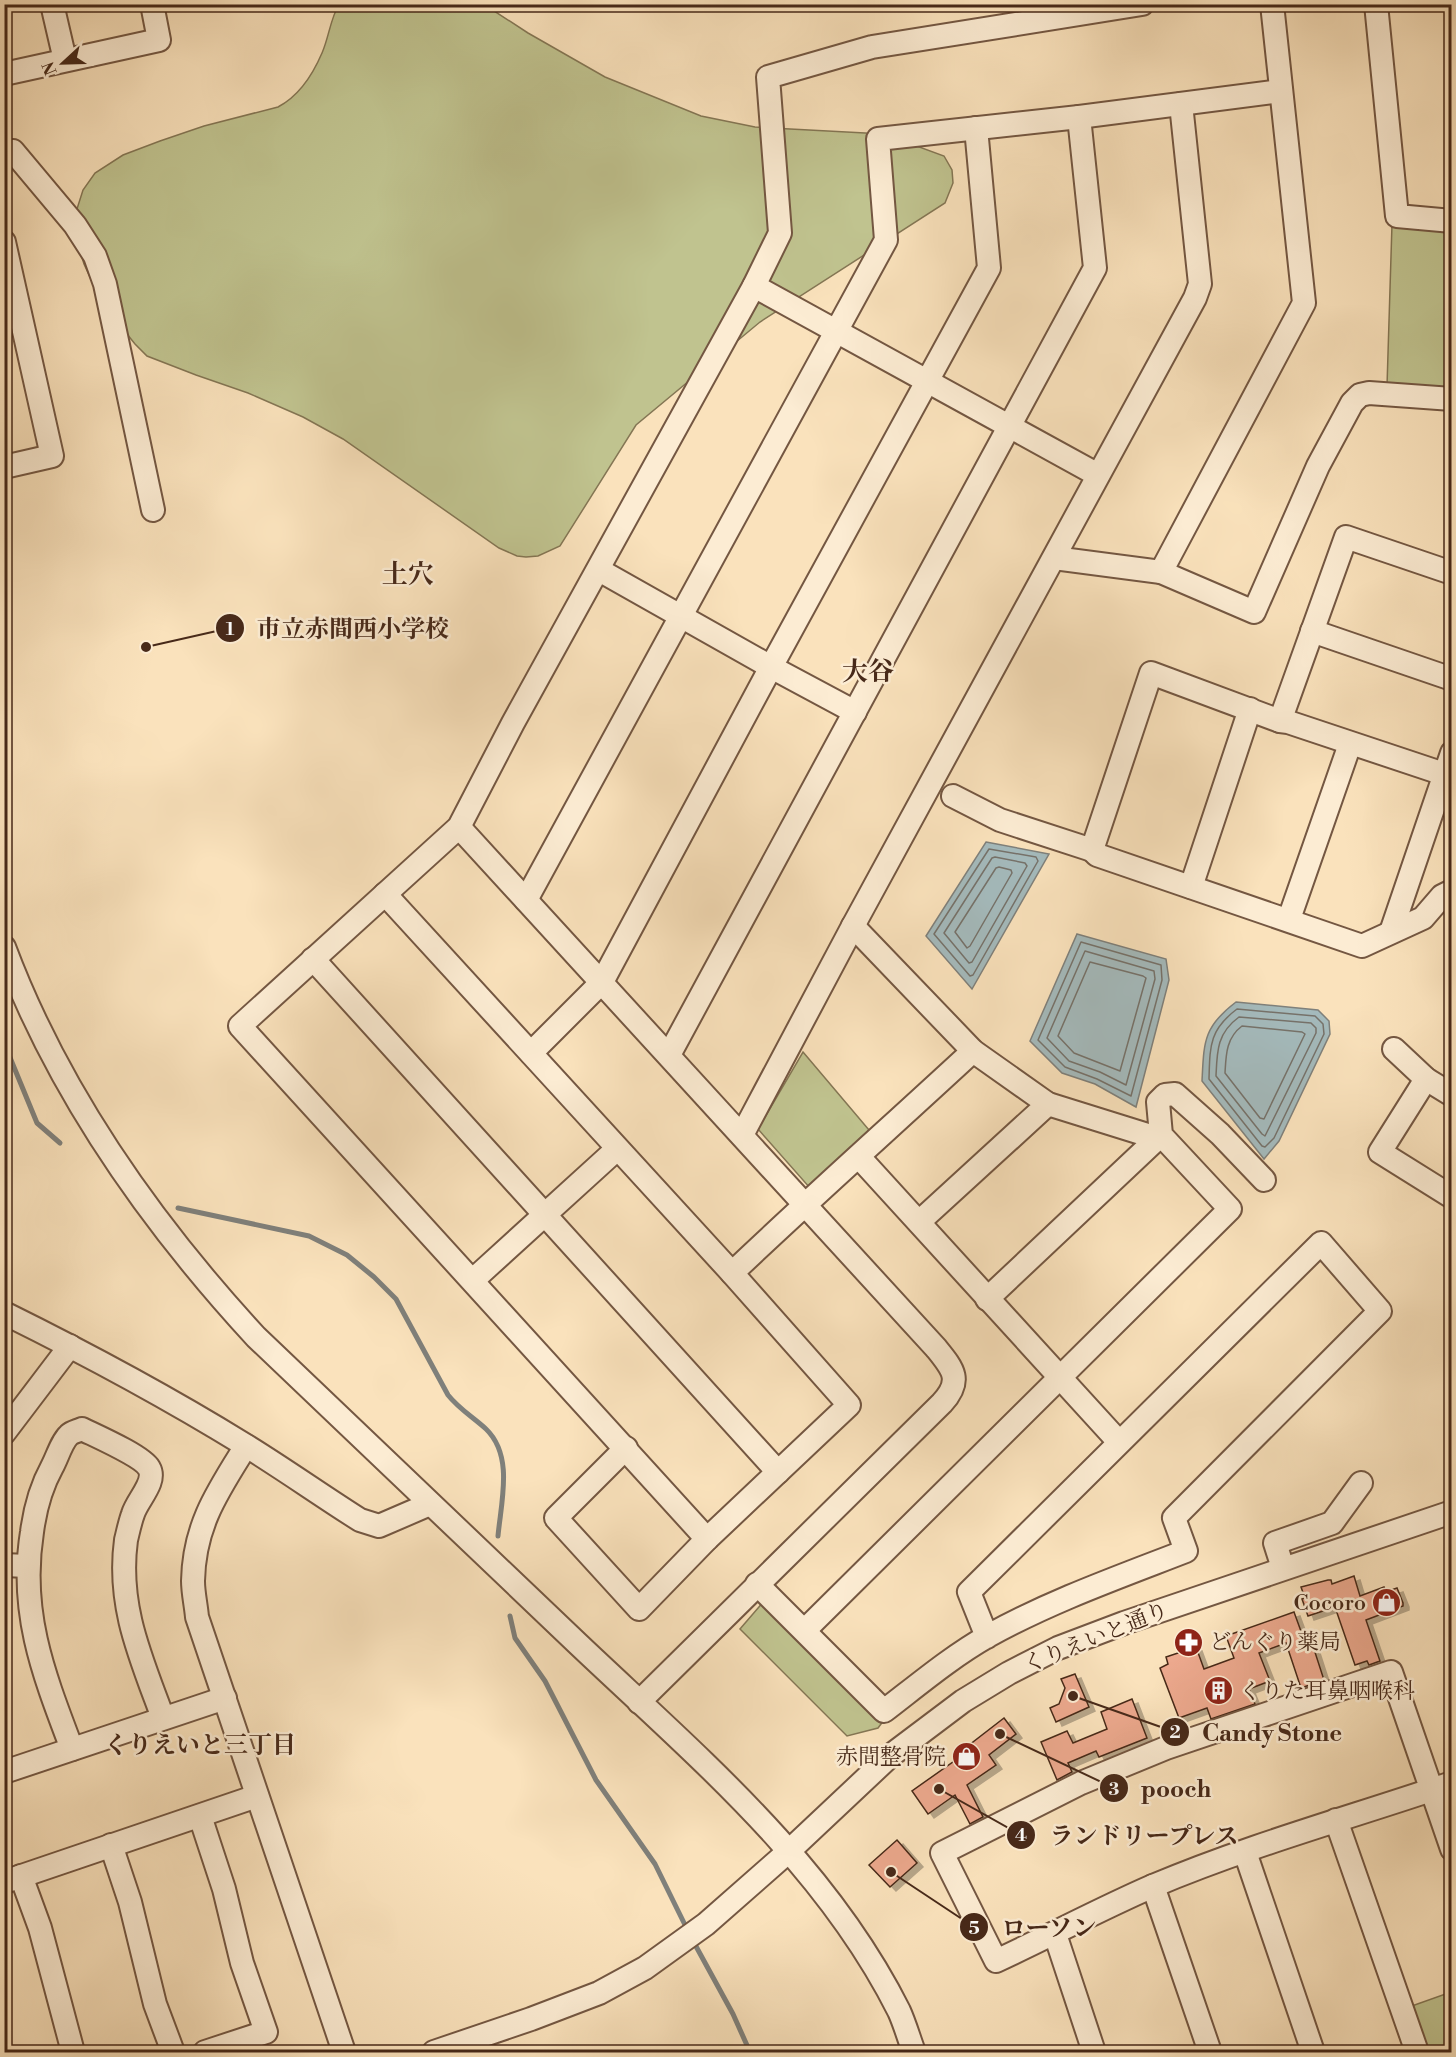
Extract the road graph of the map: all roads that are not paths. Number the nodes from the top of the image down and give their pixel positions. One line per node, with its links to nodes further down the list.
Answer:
1 (52, 4): 6 (street)
2 (152, 4): 6 (street)
3 (1142, 4): 15 (street)
4 (1272, 4): 8 (street)
5 (1376, 4): 13 (street)
6 (65, 60): 7 (street)
7 (4, 74)
8 (1281, 91): 9 (street); 25 (street)
9 (1181, 104): 10 (street); 21 (street)
10 (1079, 117): 11 (street); 19 (street)
11 (976, 128): 16 (street); 17 (street)
12 (4, 152): 22 (street)
13 (1452, 221)
14 (4, 242): 20 (street)
15 (754, 286): 16 (street); 24 (street)
16 (836, 333): 17 (street); 27 (street)
17 (926, 381): 19 (street); 29 (street)
18 (1452, 399): 25 (street)
19 (1010, 427): 21 (street); 32 (street)
20 (4, 467)
21 (1098, 475): 23 (street)
22 (153, 510)
23 (1054, 558): 25 (street); 44 (street)
24 (598, 570): 27 (street); 37 (street)
25 (1161, 572)
26 (1452, 573): 28 (street)
27 (681, 617): 29 (street); 42 (street)
28 (1312, 631): 30 (street); 33 (street)
29 (771, 667): 32 (street); 48 (street)
30 (1452, 679)
31 (1250, 710): 33 (street); 38 (street); 39 (street)
32 (855, 712): 52 (street)
33 (1280, 721): 34 (street)
34 (1350, 744): 35 (street); 43 (street)
35 (1446, 780): 45 (street)
36 (953, 796): 38 (street)
37 (459, 827): 41 (street); 42 (street)
38 (1092, 850): 39 (street)
39 (1191, 887): 43 (street)
40 (1452, 891): 45 (street)
41 (385, 894): 47 (street); 51 (street)
42 (526, 900): 48 (street)
43 (1289, 919): 45 (street)
44 (853, 926): 50 (street); 56 (street)
45 (1391, 932)
46 (4, 947): 77 (street)
47 (313, 959): 63 (street); 66 (street)
48 (602, 982): 51 (street); 52 (street)
49 (1394, 1050): 53 (street)
50 (973, 1051): 55 (street); 59 (street)
51 (531, 1053): 58 (street)
52 (669, 1055): 56 (street)
53 (1426, 1078): 54 (street); 61 (street)
54 (1452, 1095)
55 (1048, 1104): 57 (street); 64 (street)
56 (742, 1135): 62 (street)
57 (1159, 1136): 60 (street); 67 (street); 70 (street)
58 (617, 1149): 63 (street); 65 (street)
59 (859, 1157): 62 (street); 64 (street)
60 (1264, 1180)
61 (1452, 1197)
62 (804, 1204): 65 (street); 83 (street)
63 (545, 1214): 66 (street); 75 (street)
64 (918, 1222): 67 (street)
65 (732, 1273): 75 (street)
66 (473, 1280): 74 (street)
67 (987, 1299): 70 (street)
68 (4, 1313): 69 (street)
69 (70, 1346): 71 (street); 73 (street)
70 (1060, 1378): 72 (street); 84 (street)
71 (4, 1433)
72 (1119, 1442): 85 (street); 85 (street)
73 (246, 1446): 77 (street); 86 (street)
74 (626, 1448): 79 (street); 79 (street)
75 (778, 1472): 79 (street)
76 (1361, 1483): 82 (street)
77 (430, 1504): 87 (street)
78 (1452, 1512): 82 (street, くりえいと通り)
79 (707, 1539)
80 (4, 1565): 81 (street)
81 (27, 1566): 88 (street); 89 (street)
82 (1283, 1568): 97 (street, くりえいと通り)
83 (757, 1584): 84 (street); 87 (street)
84 (805, 1630): 85 (street)
85 (987, 1637)
86 (225, 1698): 88 (street); 92 (street)
87 (639, 1702): 97 (street)
88 (163, 1718): 89 (street)
89 (72, 1749): 90 (street)
90 (4, 1772)
91 (1442, 1786): 94 (street); 96 (street); 101 (street)
92 (257, 1796): 93 (street); 105 (street)
93 (200, 1816): 95 (street); 104 (street)
94 (1336, 1820): 98 (street); 111 (street)
95 (111, 1845): 99 (street); 103 (street)
96 (1452, 1849)
97 (789, 1851): 106 (street, くりえいと通り); 107 (street)
98 (1245, 1852): 100 (street); 110 (street)
99 (13, 1879): 102 (street)
100 (1153, 1886): 101 (street); 109 (street)
101 (1055, 1934): 108 (street)
102 (73, 2052)
103 (173, 2052)
104 (205, 2052)
105 (344, 2052)
106 (434, 2052)
107 (914, 2052)
108 (1094, 2052)
109 (1210, 2052)
110 (1313, 2052)
111 (1417, 2052)

